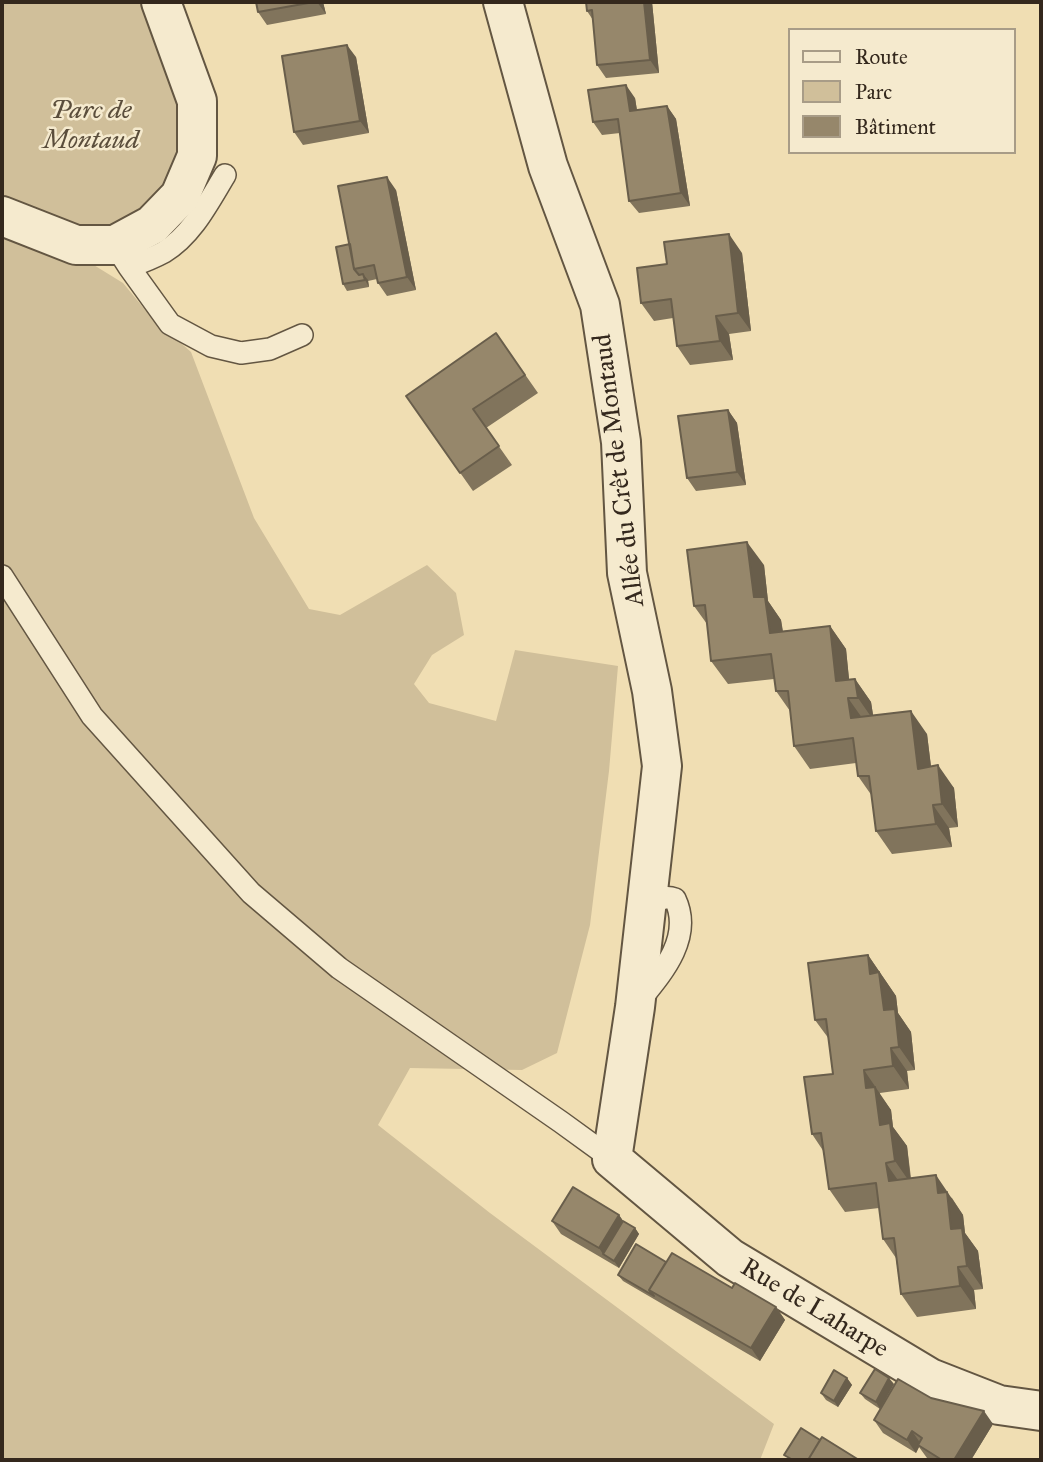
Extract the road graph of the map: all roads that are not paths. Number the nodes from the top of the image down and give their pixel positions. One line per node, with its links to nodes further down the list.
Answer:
1 (161, 2): 5 (street)
2 (503, 2): 8 (street, Allée du Crêt de Montaud)
3 (225, 175): 5 (lane)
4 (2, 216): 5 (street)
5 (122, 256): 6 (lane)
6 (302, 335)
7 (2, 576): 8 (lane)
8 (612, 1159): 9 (street, Rue de Laharpe)
9 (1041, 1411)

